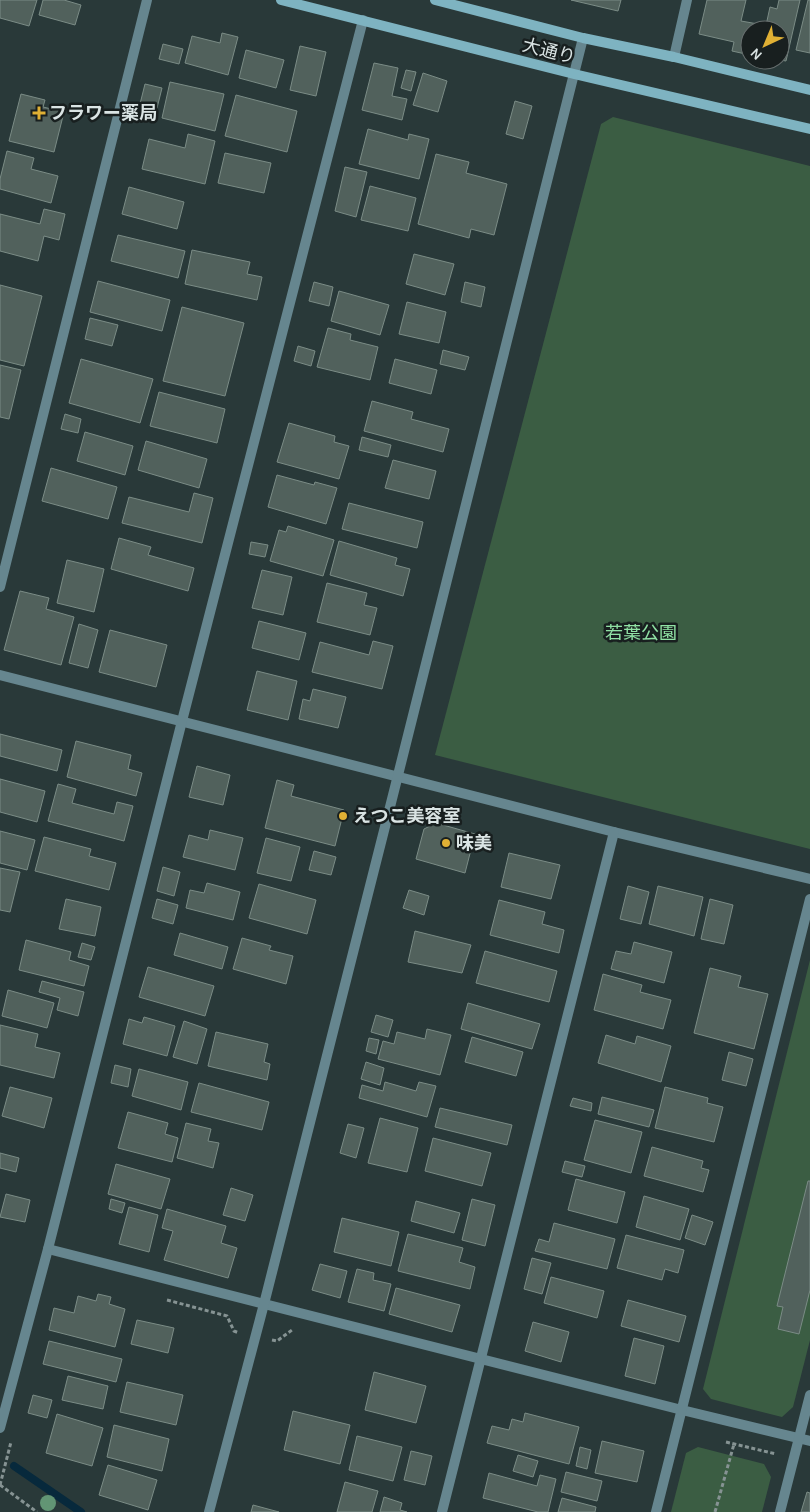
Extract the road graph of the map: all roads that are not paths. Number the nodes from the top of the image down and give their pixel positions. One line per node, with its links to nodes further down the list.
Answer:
1 (147, 0): 11 (street)
2 (281, 0): 5 (street, 大通り)
3 (435, 0): 6 (street, 大通り)
4 (687, 0): 7 (street)
5 (363, 20): 8 (street, 大通り); 13 (street)
6 (583, 38): 7 (street, 大通り); 8 (street)
7 (674, 57): 9 (street, 大通り)
8 (574, 74): 10 (street, 大通り); 14 (street)
9 (810, 90)
10 (810, 129)
11 (0, 587)
12 (0, 675): 13 (street)
13 (182, 721): 14 (street); 18 (street)
14 (398, 776): 15 (street); 19 (street)
15 (614, 832): 16 (street); 20 (street)
16 (810, 879)
17 (810, 900): 22 (street)
18 (48, 1249): 19 (street); 23 (street)
19 (264, 1304): 20 (street); 26 (street)
20 (480, 1358): 22 (street); 27 (street)
21 (810, 1395): 24 (street)
22 (682, 1410): 24 (street); 28 (street)
23 (0, 1428)
24 (799, 1438): 25 (street); 29 (street)
25 (810, 1441)
26 (209, 1512)
27 (442, 1512)
28 (656, 1512)
29 (780, 1512)

